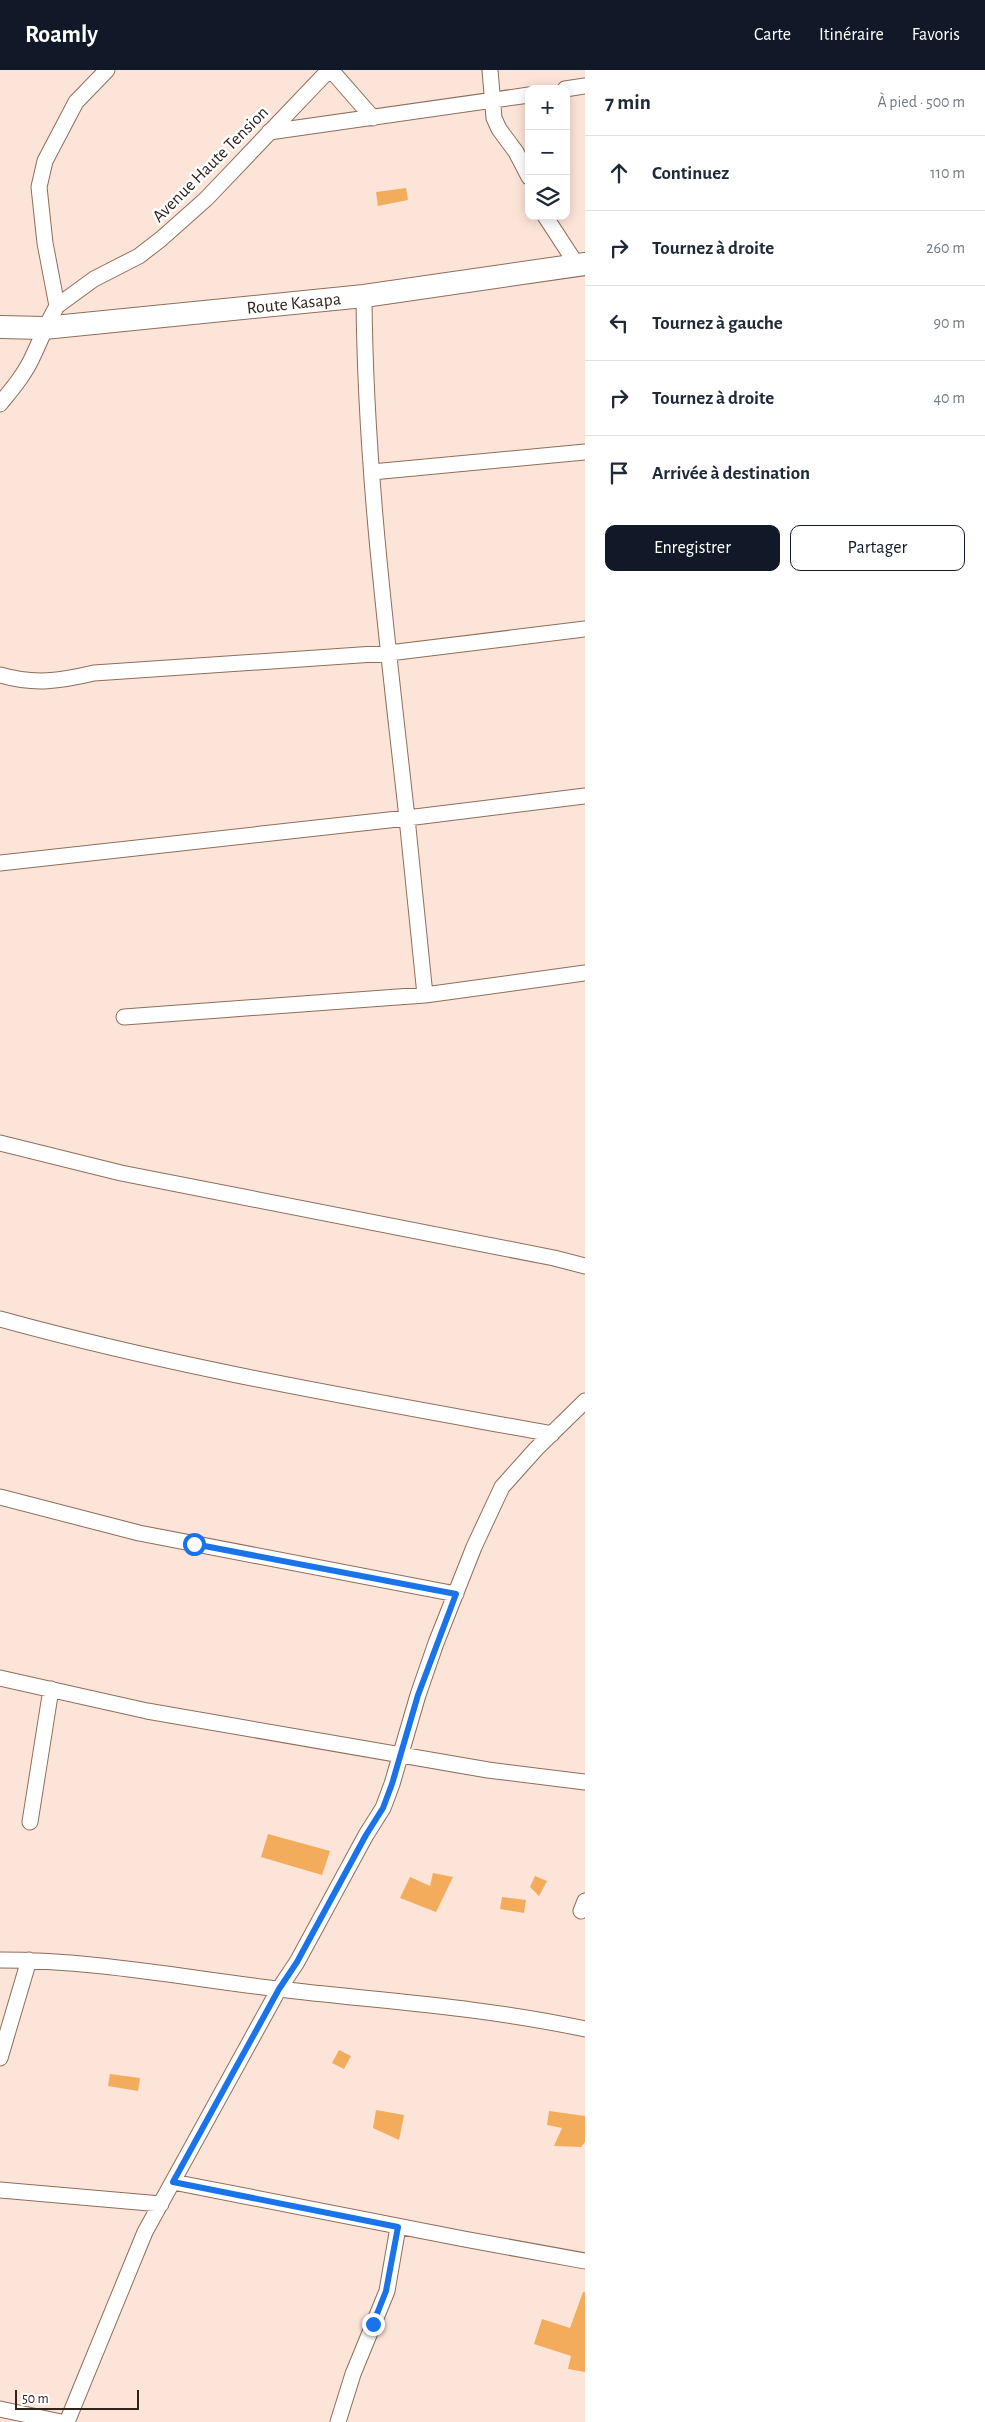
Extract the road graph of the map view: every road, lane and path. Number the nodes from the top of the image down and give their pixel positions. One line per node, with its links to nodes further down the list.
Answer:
1 (107, 70): 14 (street)
2 (330, 70): 8 (street); 9 (street, Avenue Haute Tension)
3 (490, 70): 7 (street)
4 (585, 86): 5 (street)
5 (570, 88)
6 (525, 96): 7 (street)
7 (492, 100): 8 (street); 10 (street)
8 (373, 118): 9 (street)
9 (269, 132): 14 (street, Avenue Haute Tension)
10 (528, 175)
11 (548, 220): 12 (street)
12 (581, 264): 13 (main road, Route Kasapa)
13 (364, 296): 16 (main road, Route Kasapa); 19 (street)
14 (57, 306): 16 (street)
15 (0, 327): 16 (main road, Route Kasapa)
16 (44, 328): 17 (street)
17 (0, 404)
18 (585, 452): 19 (street)
19 (372, 472): 21 (street)
20 (585, 629): 21 (street)
21 (389, 653): 22 (street); 24 (street)
22 (0, 675)
23 (585, 796): 24 (street)
24 (407, 818): 25 (street); 27 (street)
25 (0, 863)
26 (585, 972): 27 (street)
27 (425, 995): 28 (street)
28 (124, 1017)
29 (0, 1143): 30 (street)
30 (585, 1266)
31 (0, 1319): 33 (street)
32 (585, 1401): 33 (street)
33 (552, 1434): 35 (street)
34 (0, 1497): 35 (street)
35 (456, 1594): 38 (street)
36 (0, 1678): 37 (street)
37 (51, 1689): 38 (street); 40 (street)
38 (400, 1755): 39 (street); 43 (street)
39 (585, 1782)
40 (30, 1822)
41 (0, 1960): 42 (street)
42 (29, 1960): 43 (street); 45 (street)
43 (279, 1989): 44 (street); 46 (street)
44 (585, 2029)
45 (0, 2058)
46 (173, 2182): 48 (street); 49 (street)
47 (0, 2190): 48 (street)
48 (161, 2204): 53 (street)
49 (398, 2227): 50 (street); 54 (street)
50 (585, 2261)
51 (0, 2409): 52 (street)
52 (61, 2422)
53 (68, 2422)
54 (338, 2422)

